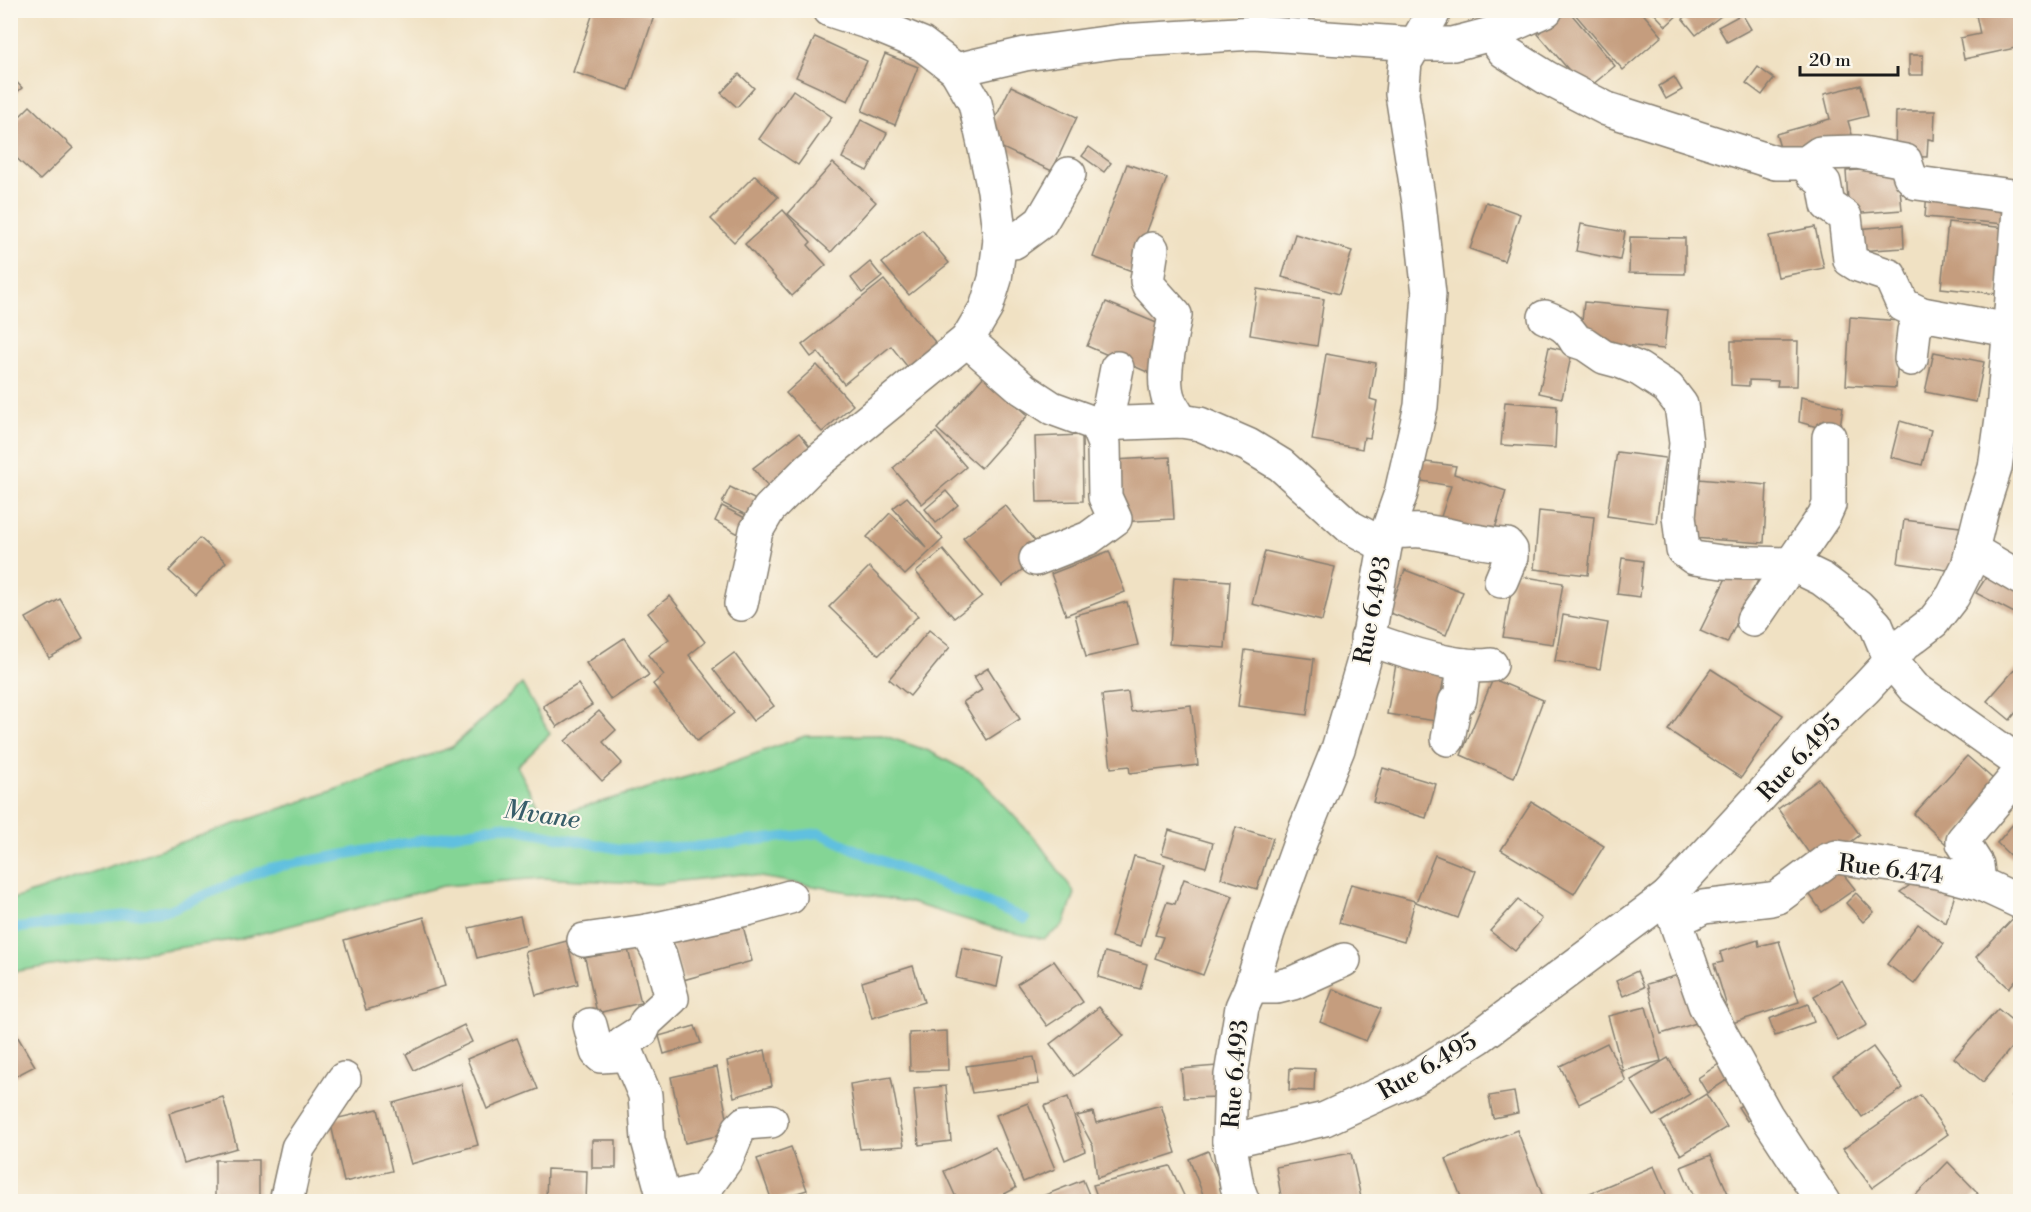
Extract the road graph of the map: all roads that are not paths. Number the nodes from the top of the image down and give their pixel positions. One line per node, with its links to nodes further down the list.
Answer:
1 (830, 10): 6 (street)
2 (1435, 10): 5 (street, Rue 6.493)
3 (1546, 10): 4 (street)
4 (1491, 34): 5 (street); 7 (street)
5 (1415, 44): 6 (street); 21 (street, Rue 6.493)
6 (956, 70): 10 (street)
7 (1806, 163): 9 (street); 12 (street)
8 (1069, 174): 10 (street)
9 (2020, 198): 14 (street, Rue 6.495)
10 (1000, 240): 15 (street)
11 (1152, 249): 18 (street)
12 (1922, 314): 14 (street); 16 (street)
13 (1545, 317): 24 (street)
14 (2009, 330): 22 (street, Rue 6.495)
15 (967, 340): 19 (street); 27 (street)
16 (1911, 359)
17 (1116, 368): 19 (street)
18 (1181, 421): 19 (street); 21 (street)
19 (1101, 424): 23 (street)
20 (1829, 437): 24 (street)
21 (1387, 538): 26 (street); 29 (street, Rue 6.493)
22 (1972, 550): 25 (street); 30 (street, Rue 6.495)
23 (1036, 559)
24 (1791, 564): 28 (street); 30 (street)
25 (2020, 578)
26 (1501, 581)
27 (741, 604)
28 (1753, 620)
29 (1367, 638): 31 (street); 41 (street, Rue 6.493)
30 (1891, 661): 32 (street); 36 (street, Rue 6.495)
31 (1448, 739)
32 (2020, 763)
33 (2020, 772): 34 (street)
34 (1979, 883): 36 (street, Rue 6.474); 37 (street, Rue 6.474)
35 (790, 897): 38 (street)
36 (1667, 897): 46 (street, Rue 6.495); 51 (street)
37 (2020, 902)
38 (647, 931): 39 (street); 43 (street)
39 (584, 940)
40 (1344, 960): 41 (street)
41 (1251, 987): 46 (street, Rue 6.493)
42 (590, 1025): 43 (street)
43 (623, 1043): 49 (street)
44 (344, 1078): 48 (street)
45 (771, 1121): 47 (street)
46 (1229, 1141): 50 (street, Rue 6.493)
47 (706, 1196): 49 (street)
48 (286, 1202)
49 (666, 1202)
50 (1243, 1202)
51 (1823, 1202)

